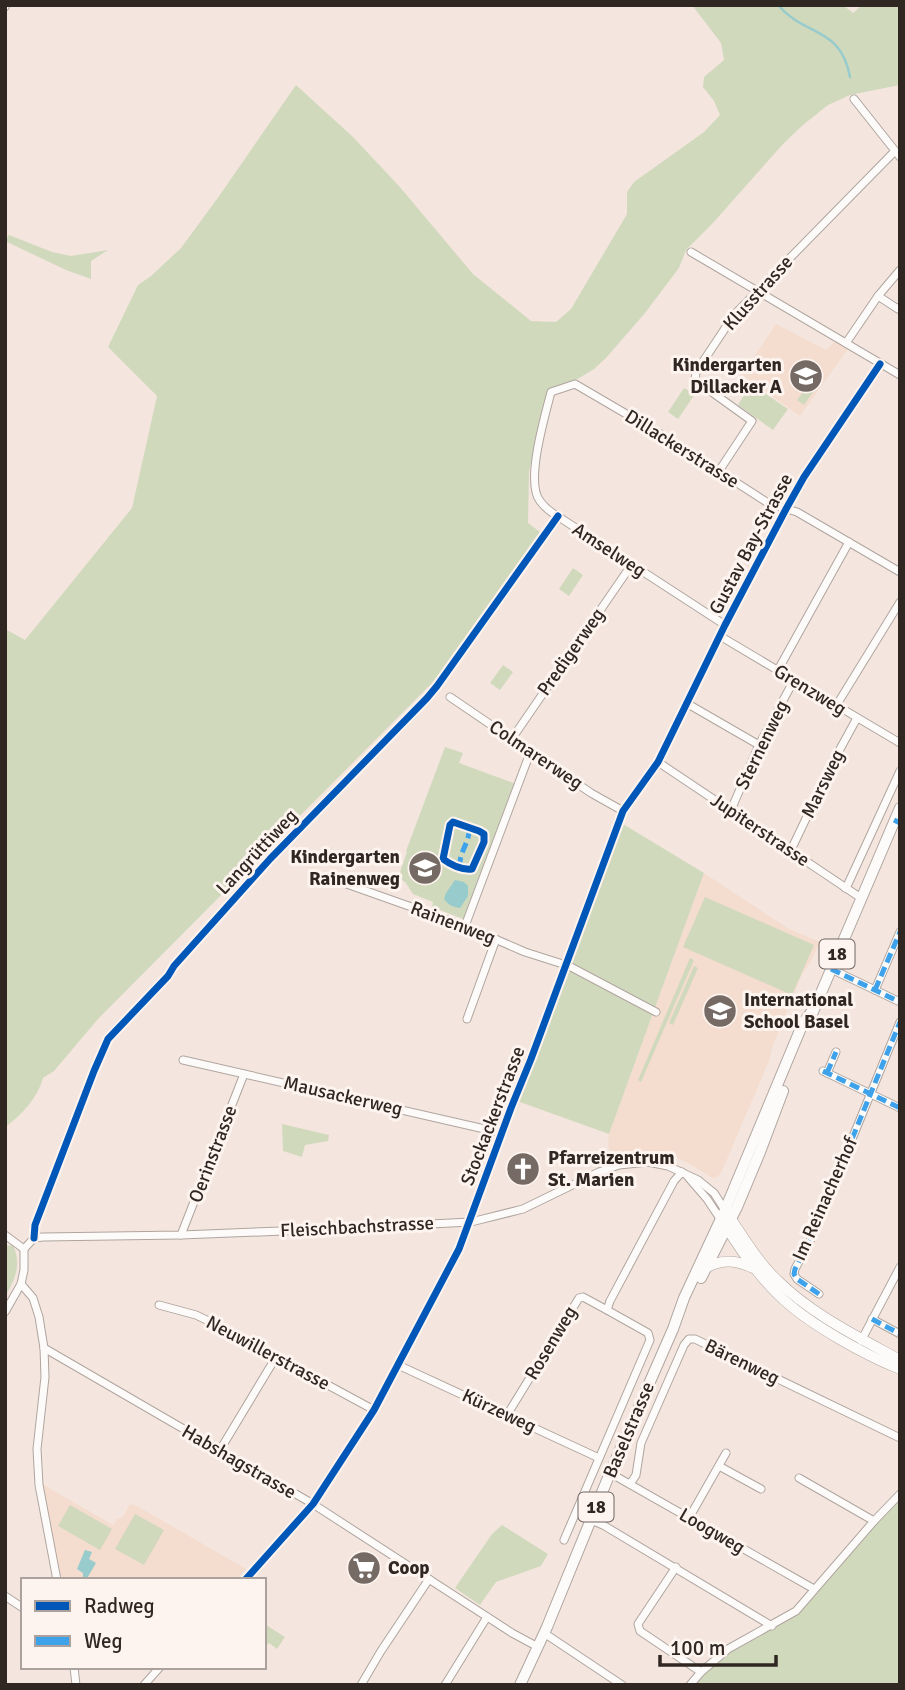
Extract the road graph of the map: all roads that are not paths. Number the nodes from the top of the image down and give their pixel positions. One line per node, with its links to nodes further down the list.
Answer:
1 (854, 99): 2 (street)
2 (897, 154): 5 (street, Klusstrasse)
3 (691, 252): 5 (street)
4 (900, 270): 6 (street)
5 (757, 291): 8 (street); 12 (street, Klusstrasse)
6 (878, 296): 7 (street); 8 (street)
7 (900, 307)
8 (846, 342): 9 (street)
9 (880, 363): 10 (street); 13 (street, Gustav Bay-Strasse)
10 (900, 375)
11 (575, 384): 12 (street, Dillackerstrasse); 14 (street, Amselweg)
12 (719, 471): 13 (street, Dillackerstrasse)
13 (786, 509): 15 (street, Dillackerstrasse); 19 (street, Gustav Bay-Strasse)
14 (558, 516): 16 (street, Amselweg); 64 (street, Langrüttiweg)
15 (849, 542): 17 (street, Dillackerstrasse); 21 (street)
16 (632, 564): 19 (street, Amselweg); 27 (street, Predigerweg)
17 (900, 572)
18 (900, 602): 25 (street)
19 (725, 625): 20 (street, Gustav Bay-Strasse)
20 (720, 636): 21 (street, Grenzweg); 24 (street, Stockackerstrasse)
21 (778, 670): 22 (street, Grenzweg)
22 (794, 680): 25 (street, Grenzweg); 29 (street, Sternenweg)
23 (450, 696): 27 (street, Colmarerweg)
24 (688, 704): 29 (street); 31 (street, Stockackerstrasse)
25 (836, 706): 26 (street, Grenzweg)
26 (857, 718): 28 (street, Grenzweg); 37 (street, Marsweg)
27 (511, 740): 30 (street, Colmarerweg)
28 (900, 743)
29 (758, 746): 34 (street, Sternenweg)
30 (530, 753): 35 (street, Colmarerweg); 41 (street)
31 (658, 762): 34 (street, Jupiterstrasse); 35 (street, Stockackerstrasse)
32 (900, 771): 39 (street)
33 (900, 808): 36 (main road, Baselstrasse / 18)
34 (731, 810): 37 (street, Jupiterstrasse)
35 (623, 811): 44 (street, Stockackerstrasse)
36 (897, 821): 40 (main road, Baselstrasse / 18)
37 (791, 850): 39 (street, Jupiterstrasse)
38 (341, 882): 41 (street, Rainenweg)
39 (845, 888): 40 (street, Jupiterstrasse)
40 (861, 898): 45 (main road, Baselstrasse / 18)
41 (465, 926): 43 (street, Rainenweg)
42 (900, 932): 46 (street)
43 (495, 939): 44 (street, Rainenweg); 50 (street)
44 (565, 965): 49 (street, Rainenweg); 57 (street, Stockackerstrasse)
45 (831, 969): 46 (street); 48 (main road, Baselstrasse / 18)
46 (875, 990): 47 (street)
47 (900, 1002)
48 (813, 1010): 59 (main road, Baselstrasse / 18); 61 (main road, Baselstrasse / 18)
49 (656, 1012)
50 (467, 1019)
51 (900, 1022): 55 (street, Im Reinacherhof)
52 (836, 1052): 55 (street)
53 (183, 1060): 54 (street, Mausackerweg)
54 (244, 1074): 57 (street, Mausackerweg); 63 (street, Oerinstrasse)
55 (871, 1094): 56 (street); 71 (street, Im Reinacherhof)
56 (900, 1108)
57 (502, 1133): 62 (street, Stockackerstrasse)
58 (682, 1172): 60 (street, Fleischbachstrasse); 61 (street); 62 (street, Fleischbachstrasse); 73 (street, Rosenweg)
59 (734, 1189): 60 (street); 61 (main road, Baselstrasse / 18)
60 (714, 1194): 61 (street, Fleischbachstrasse)
61 (726, 1219): 67 (main road, Baselstrasse / 18); 69 (main road); 76 (main road, Baselstrasse / 18); 78 (main road)
62 (471, 1222): 63 (street, Fleischbachstrasse); 82 (street, Stockackerstrasse)
63 (181, 1235): 64 (street, Fleischbachstrasse)
64 (34, 1238): 66 (street)
65 (7, 1239): 66 (street)
66 (24, 1249): 70 (street)
67 (707, 1267): 69 (main road); 76 (main road, Baselstrasse / 18)
68 (900, 1267): 75 (street)
69 (755, 1269): 78 (main road)
70 (21, 1284): 74 (street); 79 (street)
71 (819, 1294)
72 (159, 1305): 80 (street, Neuwillerstrasse)
73 (607, 1310): 85 (street, Rosenweg); 89 (street, Rosenweg)
74 (5, 1312)
75 (872, 1319): 77 (street); 78 (street)
76 (673, 1329): 91 (main road, Baselstrasse / 18)
77 (900, 1334)
78 (860, 1343): 81 (main road); 83 (main road)
79 (44, 1348): 87 (street, Habshagstrasse); 102 (street)
80 (276, 1356): 84 (street, Neuwillerstrasse); 87 (street)
81 (900, 1360)
82 (398, 1365): 84 (street, Stockackerstrasse); 85 (street, Kürzeweg)
83 (900, 1369)
84 (374, 1410): 96 (street, Stockackerstrasse)
85 (507, 1415): 89 (street, Kürzeweg)
86 (900, 1438): 93 (street, Bärenweg)
87 (220, 1450): 96 (street, Habshagstrasse)
88 (726, 1453): 90 (street)
89 (599, 1458): 100 (street, Rosenweg)
90 (719, 1466): 94 (street); 97 (street)
91 (610, 1474): 93 (street, Loogweg); 98 (main road, Baselstrasse / 18)
92 (799, 1478): 99 (street)
93 (630, 1484): 97 (street, Loogweg)
94 (761, 1489)
95 (900, 1494): 99 (street)
96 (313, 1504): 103 (street, Stockackerstrasse); 104 (street, Habshagstrasse)
97 (690, 1518): 105 (street, Loogweg)
98 (591, 1520): 101 (street); 110 (main road, Baselstrasse / 18)
99 (874, 1521): 105 (street)
100 (564, 1540)
101 (676, 1567): 109 (street); 113 (street)
102 (57, 1578)
103 (247, 1578)
104 (429, 1579): 108 (street, Habshagstrasse); 115 (street)
105 (814, 1589): 109 (street)
106 (5, 1596): 107 (street)
107 (21, 1607)
108 (487, 1617): 111 (street, Habshagstrasse); 116 (street)
109 (772, 1626): 113 (street)
110 (544, 1633): 111 (main road, Baselstrasse / 18); 118 (street)
111 (538, 1647): 117 (main road, Baselstrasse / 18)
112 (158, 1669): 114 (street)
113 (702, 1672): 119 (street)
114 (144, 1685)
115 (360, 1685)
116 (445, 1685)
117 (520, 1685)
118 (622, 1685)
119 (690, 1685)

